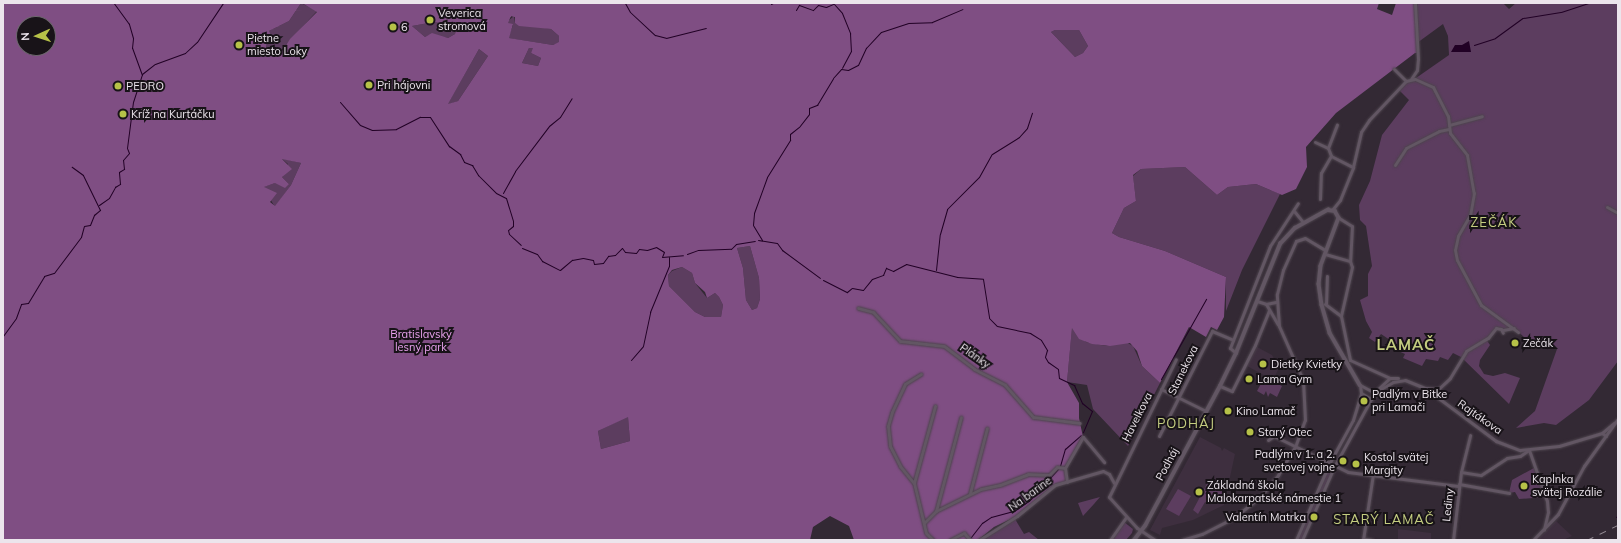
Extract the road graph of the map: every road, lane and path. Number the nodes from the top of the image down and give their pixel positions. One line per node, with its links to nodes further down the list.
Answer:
1 (1415, 3): 3 (street)
2 (1394, 69): 4 (street)
3 (1412, 79): 4 (street); 7 (street)
4 (1406, 81): 12 (street)
5 (1482, 116): 7 (street)
6 (1337, 125): 9 (street)
7 (1449, 127): 11 (street); 32 (street)
8 (1315, 142): 9 (street)
9 (1328, 148): 10 (street)
10 (1331, 156): 12 (street); 13 (street)
11 (1395, 165)
12 (1353, 166): 16 (street)
13 (1320, 199)
14 (1298, 203): 17 (street)
15 (1607, 207): 18 (street)
16 (1332, 210): 19 (street); 20 (street, Podháj)
17 (1294, 211): 20 (street); 34 (street)
18 (1618, 213)
19 (1339, 218): 21 (street); 22 (street)
20 (1304, 222): 24 (street, Podháj)
21 (1324, 252): 22 (street); 25 (street); 27 (street)
22 (1350, 261): 30 (street)
23 (1327, 276): 27 (street)
24 (1258, 301): 26 (street); 35 (street, Podháj)
25 (1276, 302): 26 (street); 31 (street)
26 (1266, 304): 29 (street)
27 (1324, 304): 30 (street); 37 (street)
28 (858, 308): 55 (street, Plánky)
29 (1269, 310): 31 (street); 42 (street)
30 (1341, 316): 37 (street)
31 (1279, 326): 62 (street)
32 (1514, 328): 33 (street); 45 (street)
33 (1518, 332)
34 (1233, 340): 35 (street); 49 (street, Stanekova)
35 (1236, 353): 42 (street, Podháj)
36 (1176, 359): 44 (street, Havelkova)
37 (1348, 361): 39 (street); 41 (street)
38 (921, 374): 71 (street)
39 (1390, 378): 40 (street); 46 (street)
40 (1398, 378)
41 (1360, 385): 46 (street); 47 (street)
42 (1220, 386): 52 (street, Podháj)
43 (1424, 388): 45 (street); 46 (street, Rajtákova); 48 (street, Rajtákova)
44 (1162, 389): 49 (street); 72 (street, Havelkova)
45 (1437, 389): 48 (street)
46 (1376, 392): 50 (street)
47 (1361, 393): 50 (street); 65 (street)
48 (1433, 394): 63 (street, Rajtákova)
49 (1180, 398): 52 (street); 59 (street, Stanekova)
50 (1371, 399): 66 (street)
51 (935, 406): 71 (street)
52 (1206, 411): 80 (street, Podháj)
53 (961, 417): 76 (street)
54 (1618, 419): 57 (street); 60 (street)
55 (1080, 423)
56 (987, 428): 75 (street)
57 (1602, 433): 60 (street); 63 (street, Rajtákova)
58 (1470, 435): 68 (street, Lediny)
59 (1159, 436)
60 (1606, 436): 79 (street)
61 (1268, 440): 62 (street)
62 (1295, 447): 65 (street); 89 (street)
63 (1530, 450): 68 (street); 79 (street)
64 (1104, 462): 67 (street)
65 (1329, 464): 66 (street); 90 (street)
66 (1334, 467): 69 (street); 91 (street)
67 (1061, 468): 70 (street); 75 (street)
68 (1461, 472): 73 (street, Lediny)
69 (1373, 474): 73 (street); 81 (street)
70 (1067, 482): 72 (street, Na barine); 85 (street, Na barine)
71 (914, 483): 78 (street)
72 (1114, 483): 77 (street)
73 (1459, 485): 74 (street); 93 (street, Lediny)
74 (1509, 493)
75 (970, 494): 76 (street)
76 (936, 511): 78 (street)
77 (1126, 517): 80 (street); 86 (street)
78 (924, 523): 82 (street)
79 (1544, 530): 94 (street)
80 (1141, 532): 87 (street, Podháj); 88 (street)
81 (1363, 539): 92 (street)
82 (933, 540)
83 (950, 540): 84 (street)
84 (970, 540)
85 (979, 540)
86 (1110, 540)
87 (1134, 540)
88 (1156, 540)
89 (1182, 540)
90 (1296, 540)
91 (1302, 540)
92 (1372, 540)
93 (1453, 540)
94 (1533, 540)

